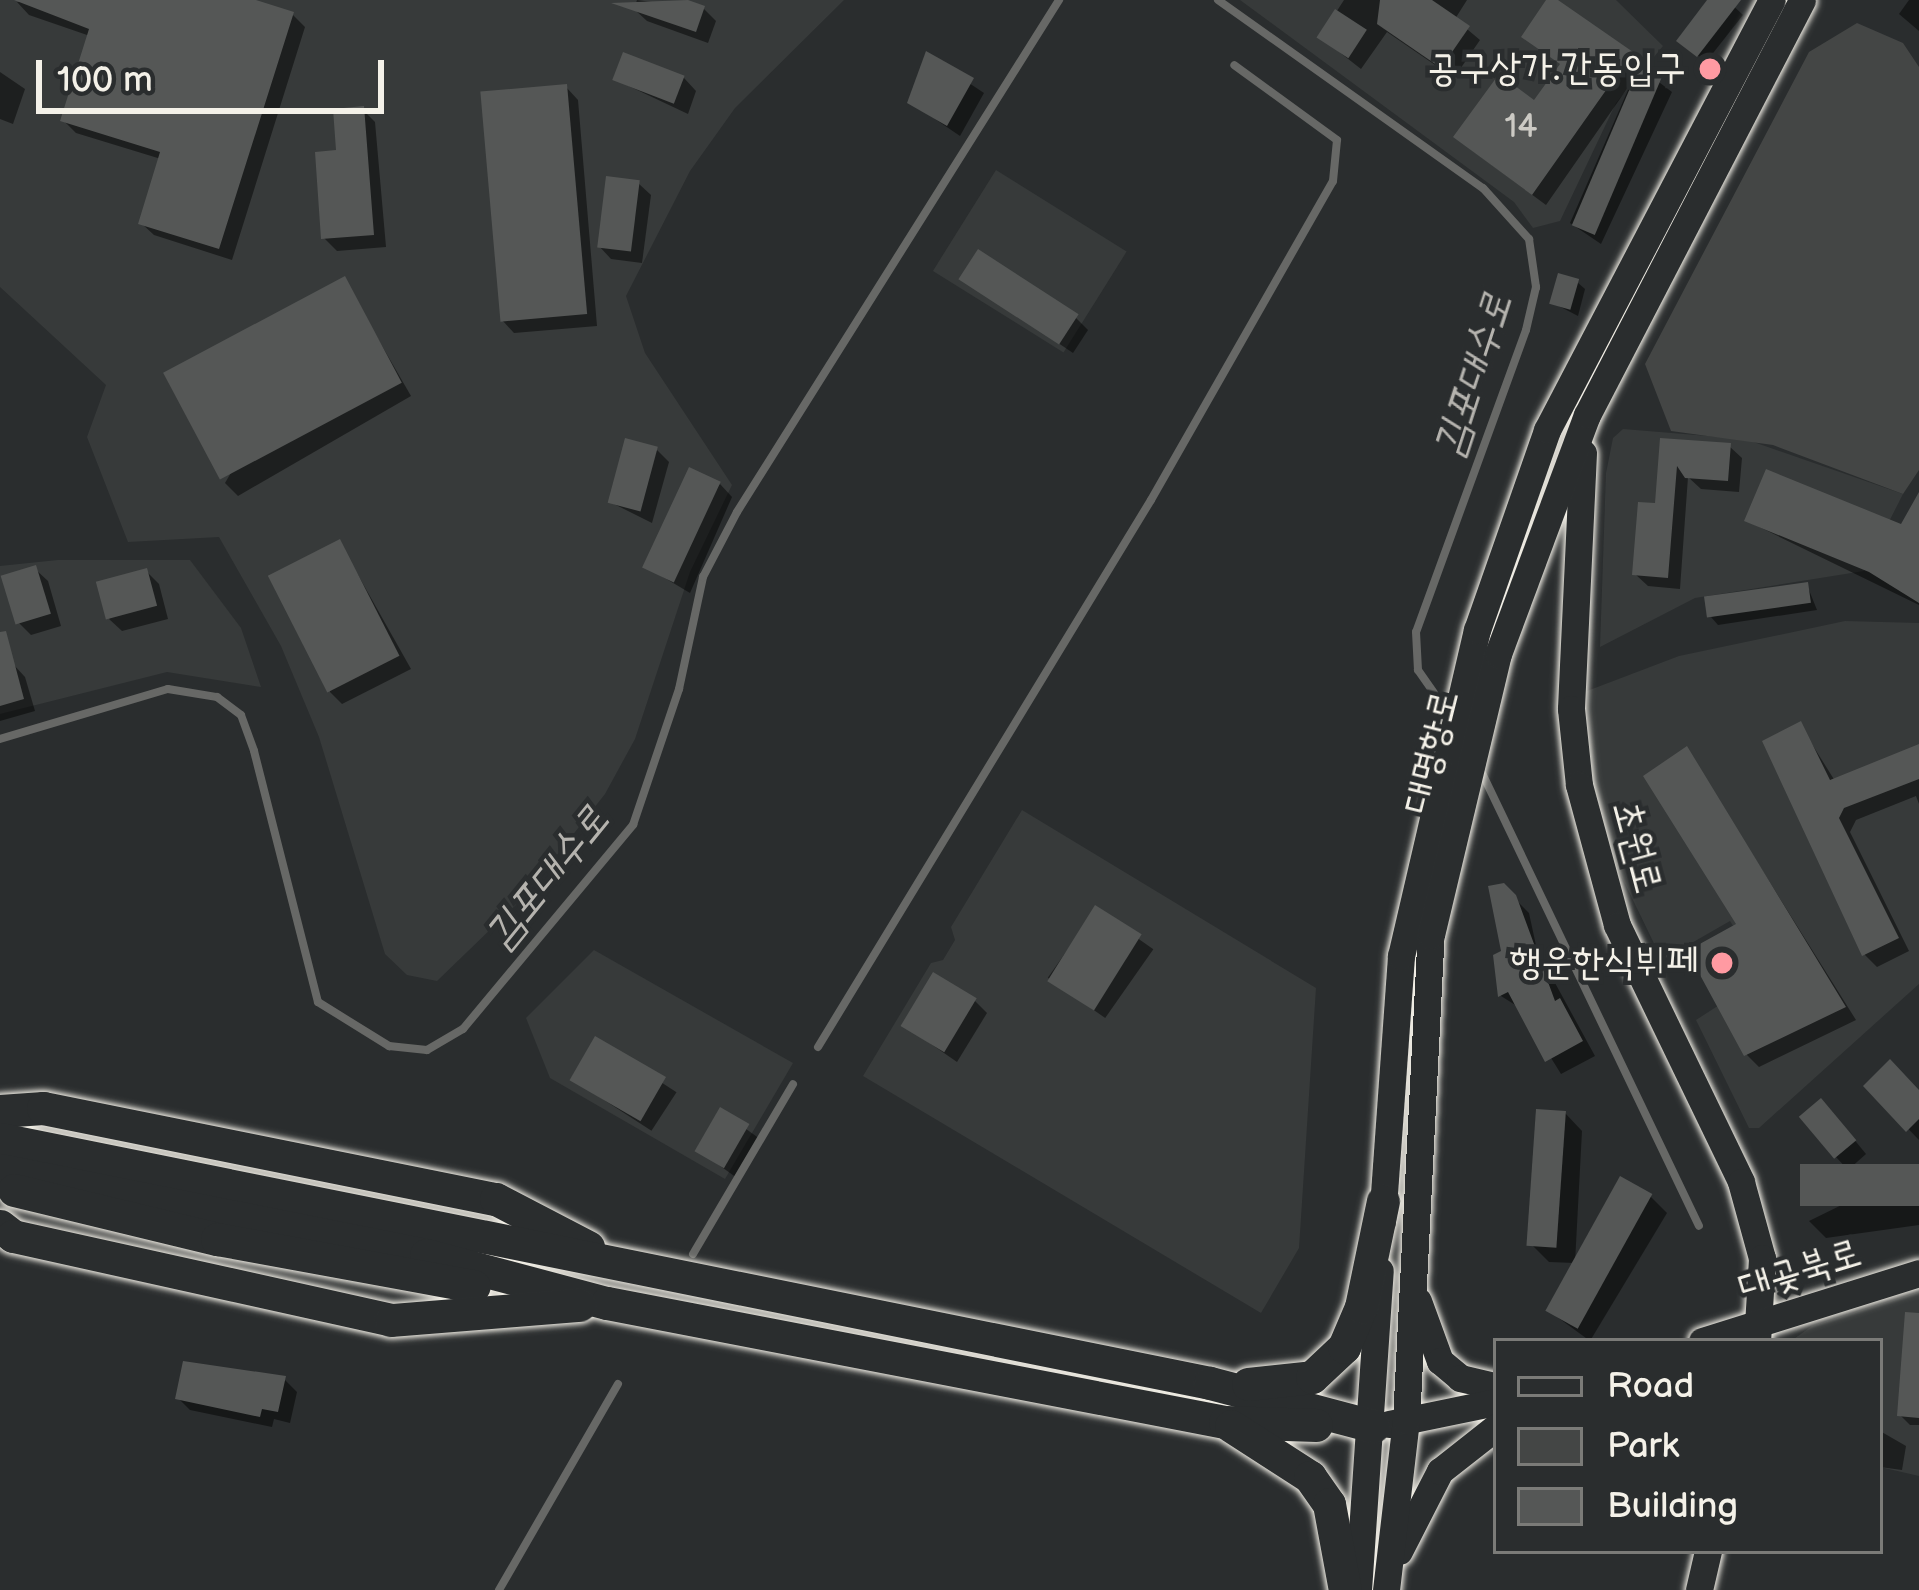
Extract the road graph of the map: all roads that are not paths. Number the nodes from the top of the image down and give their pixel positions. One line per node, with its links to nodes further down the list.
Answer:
1 (1772, 0): 11 (main road, 대명항로)
2 (1802, 0): 3 (main road, 대명항로)
3 (1587, 415): 4 (main road, 대명항로); 5 (main road, 초원로)
4 (1537, 538): 5 (main road); 16 (main road, 대명항로)
5 (1574, 561): 18 (main road, 초원로)
6 (0, 1112): 14 (highway)
7 (0, 1125): 14 (highway)
8 (0, 1139): 14 (highway)
9 (0, 1170): 17 (highway)
10 (0, 1185): 17 (highway)
11 (1383, 1201): 20 (highway); 24 (main road, 대명항로)
12 (0, 1204): 17 (highway)
13 (0, 1226): 17 (highway)
14 (622, 1264): 20 (highway)
15 (1919, 1273): 18 (main road, 대곶북로)
16 (1412, 1284): 21 (main road); 24 (main road, 대명항로)
17 (607, 1303): 23 (highway)
18 (1759, 1332): 19 (main road, 대곶북로)
19 (1721, 1338)
20 (1210, 1383): 24 (highway)
21 (1493, 1385)
22 (1493, 1403): 24 (main road)
23 (1225, 1422): 24 (highway); 27 (highway)
24 (1389, 1424): 28 (main road, 대명항로); 29 (main road, 대명항로)
25 (1493, 1429): 29 (main road)
26 (1707, 1554): 30 (main road)
27 (1346, 1590)
28 (1358, 1590)
29 (1388, 1590)
30 (1699, 1590)

